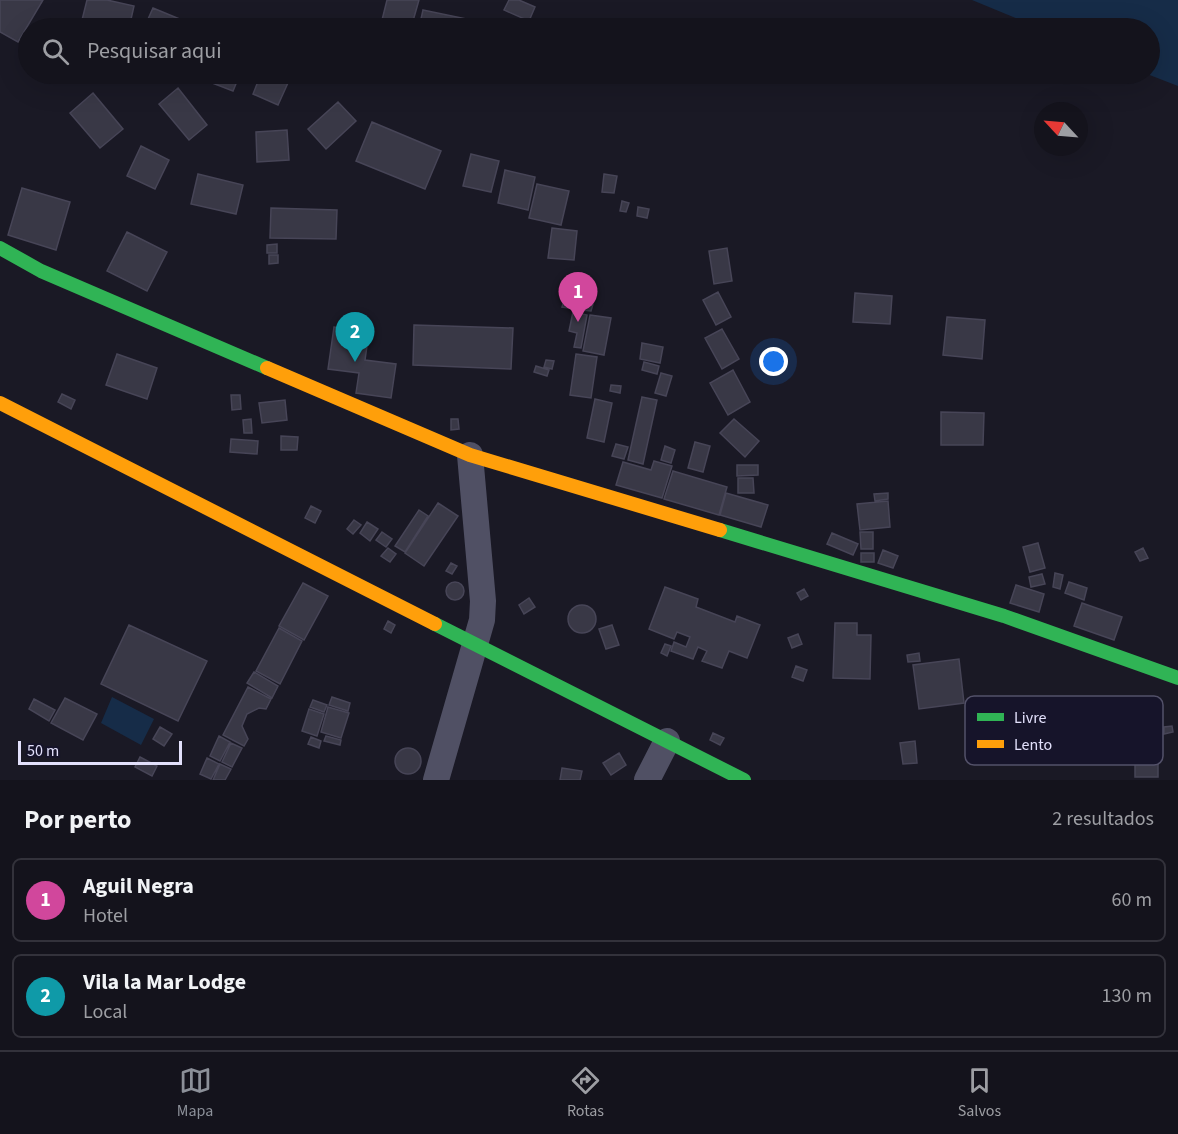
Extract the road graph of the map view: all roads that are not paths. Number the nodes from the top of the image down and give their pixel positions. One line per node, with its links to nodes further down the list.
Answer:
1 (0, 248): 3 (street)
2 (0, 403): 4 (street)
3 (470, 455): 4 (street); 5 (street)
4 (476, 644): 6 (street); 7 (street)
5 (1178, 678)
6 (667, 741): 8 (street); 9 (street)
7 (436, 780)
8 (647, 780)
9 (744, 780)

